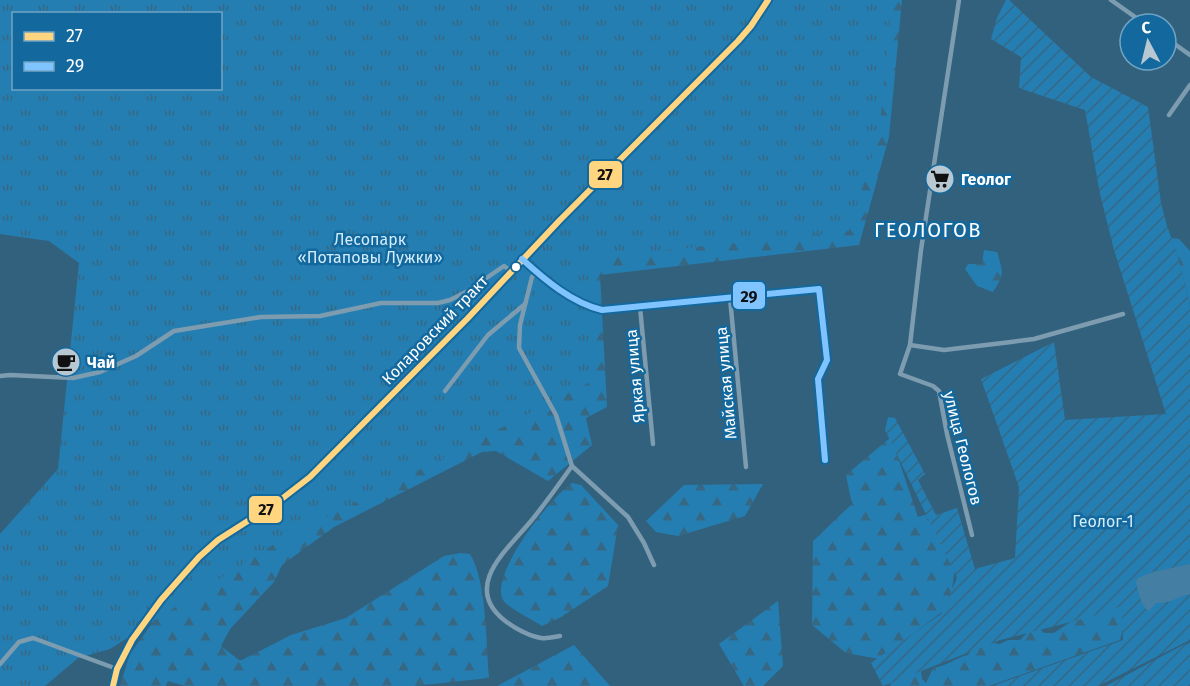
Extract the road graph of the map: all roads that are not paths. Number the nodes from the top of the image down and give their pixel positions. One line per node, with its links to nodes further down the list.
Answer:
1 (768, 0): 7 (street, Коларовский тракт)
2 (959, 0): 14 (street, улица Геологов)
3 (1111, 0): 4 (street)
4 (1128, 12)
5 (1190, 86): 6 (street)
6 (1169, 115)
7 (522, 259): 8 (street, Коларовский тракт); 9 (street)
8 (511, 271): 15 (street); 25 (street, Коларовский тракт)
9 (537, 272): 11 (street); 12 (street)
10 (730, 298): 12 (street); 18 (street); 20 (street, Майская улица)
11 (525, 303): 16 (street); 19 (street)
12 (640, 307): 17 (street, Яркая улица)
13 (1123, 314): 14 (street)
14 (910, 345): 21 (street, улица Геологов)
15 (0, 376)
16 (445, 391)
17 (653, 444)
18 (825, 460)
19 (572, 466): 22 (street); 23 (street)
20 (746, 467)
21 (972, 536)
22 (654, 565)
23 (560, 636)
24 (0, 664): 25 (street)
25 (117, 669): 26 (street, Коларовский тракт)
26 (113, 686)

